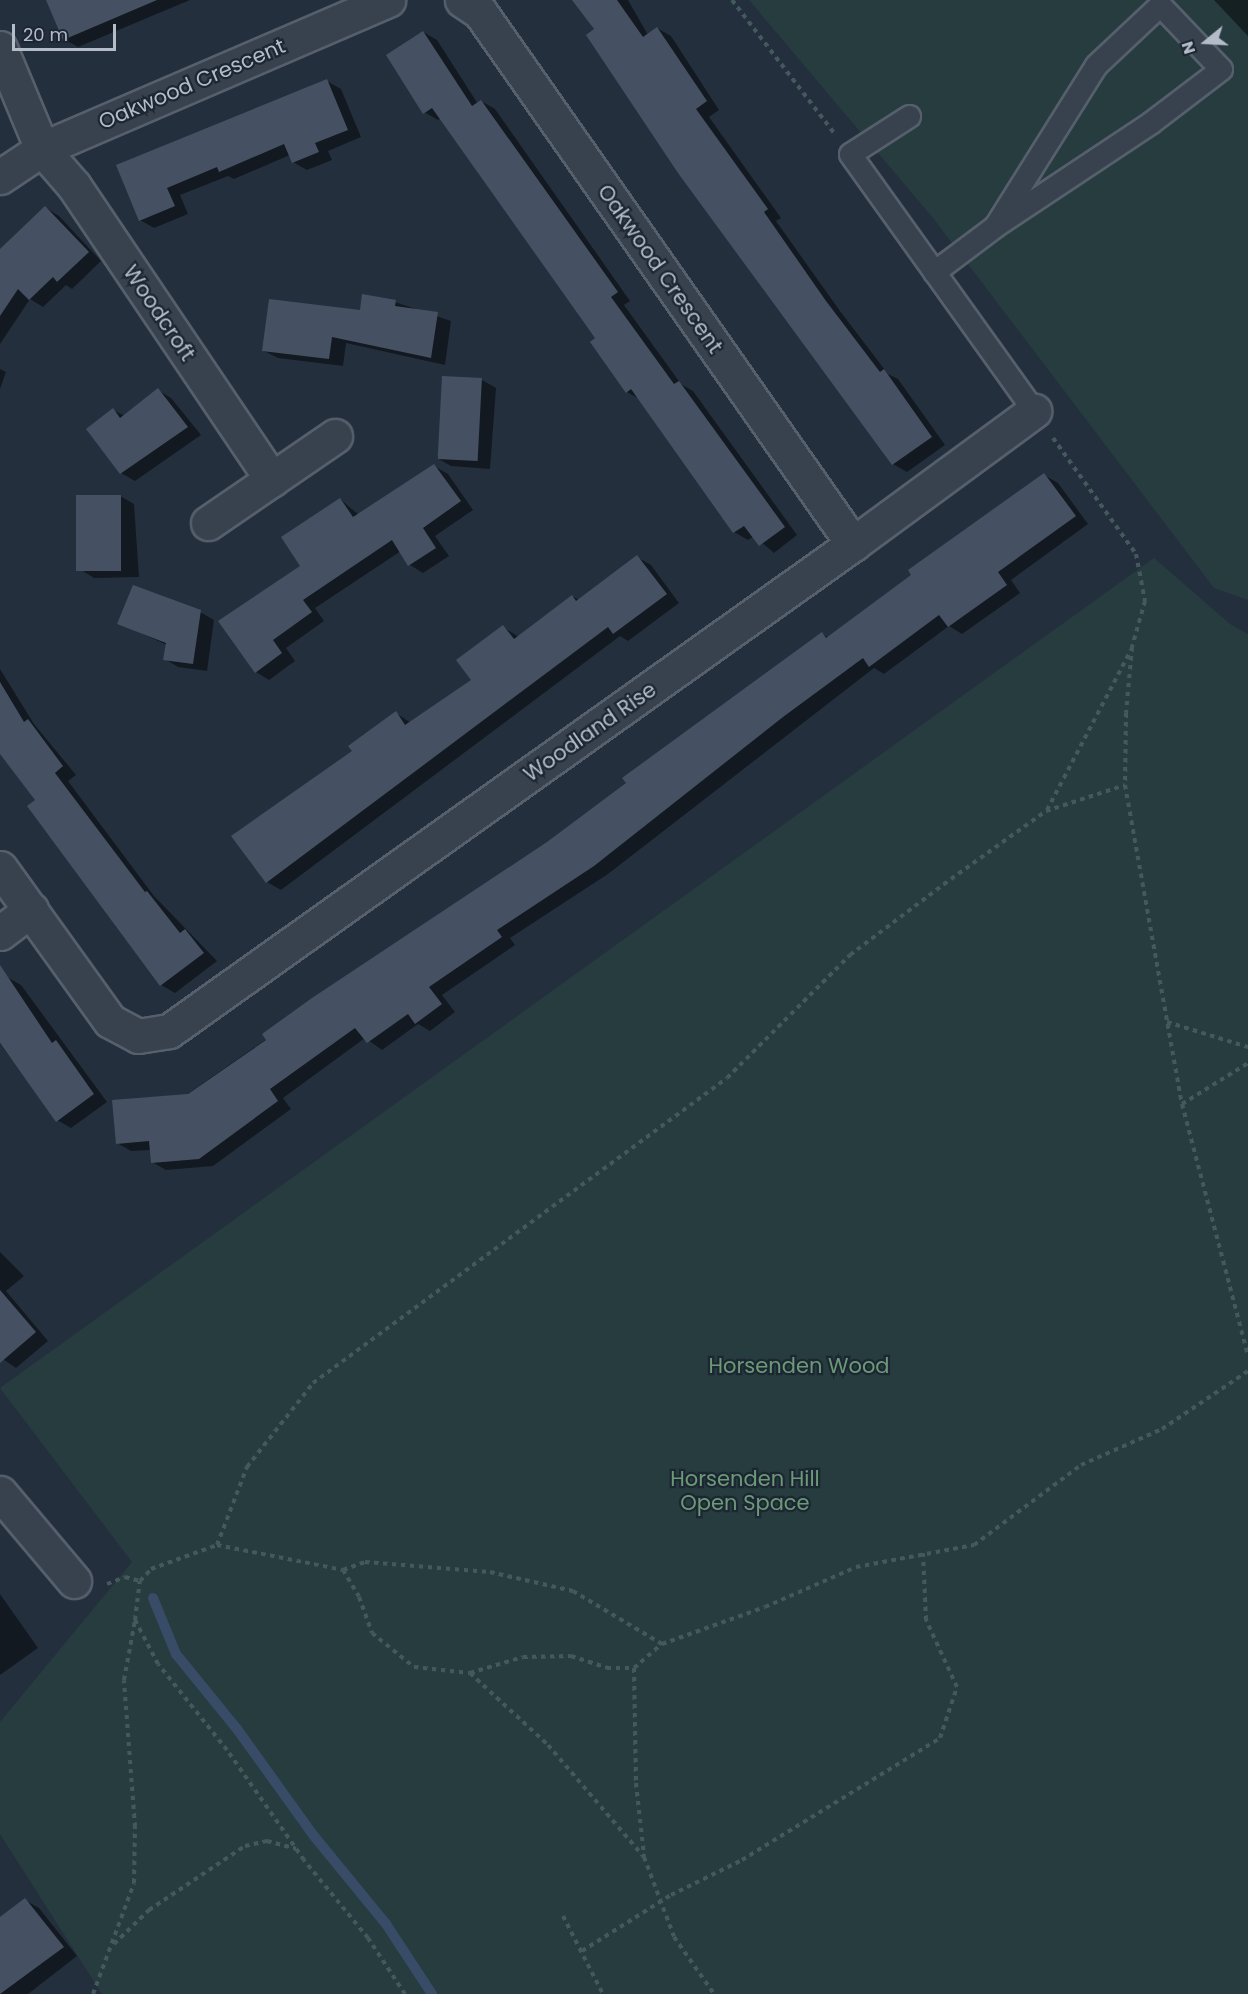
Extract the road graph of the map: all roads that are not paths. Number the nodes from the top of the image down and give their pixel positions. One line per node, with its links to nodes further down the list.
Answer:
1 (388, 0): 5 (street, Oakwood Crescent)
2 (462, 0): 13 (street, Oakwood Crescent)
3 (0, 48): 5 (street, Woodcroft)
4 (909, 116): 8 (lane)
5 (42, 149): 6 (street, Oakwood Crescent); 11 (street, Woodcroft)
6 (0, 177)
7 (995, 226): 7 (lane); 8 (lane)
8 (934, 272): 9 (lane)
9 (1034, 411): 13 (street, Woodland Rise)
10 (335, 436): 11 (street)
11 (272, 480): 12 (street)
12 (208, 523)
13 (853, 544): 15 (street, Woodland Rise)
14 (0, 868): 15 (street)
15 (31, 910): 16 (street)
16 (0, 933)
17 (0, 1493): 18 (street)
18 (74, 1581)

